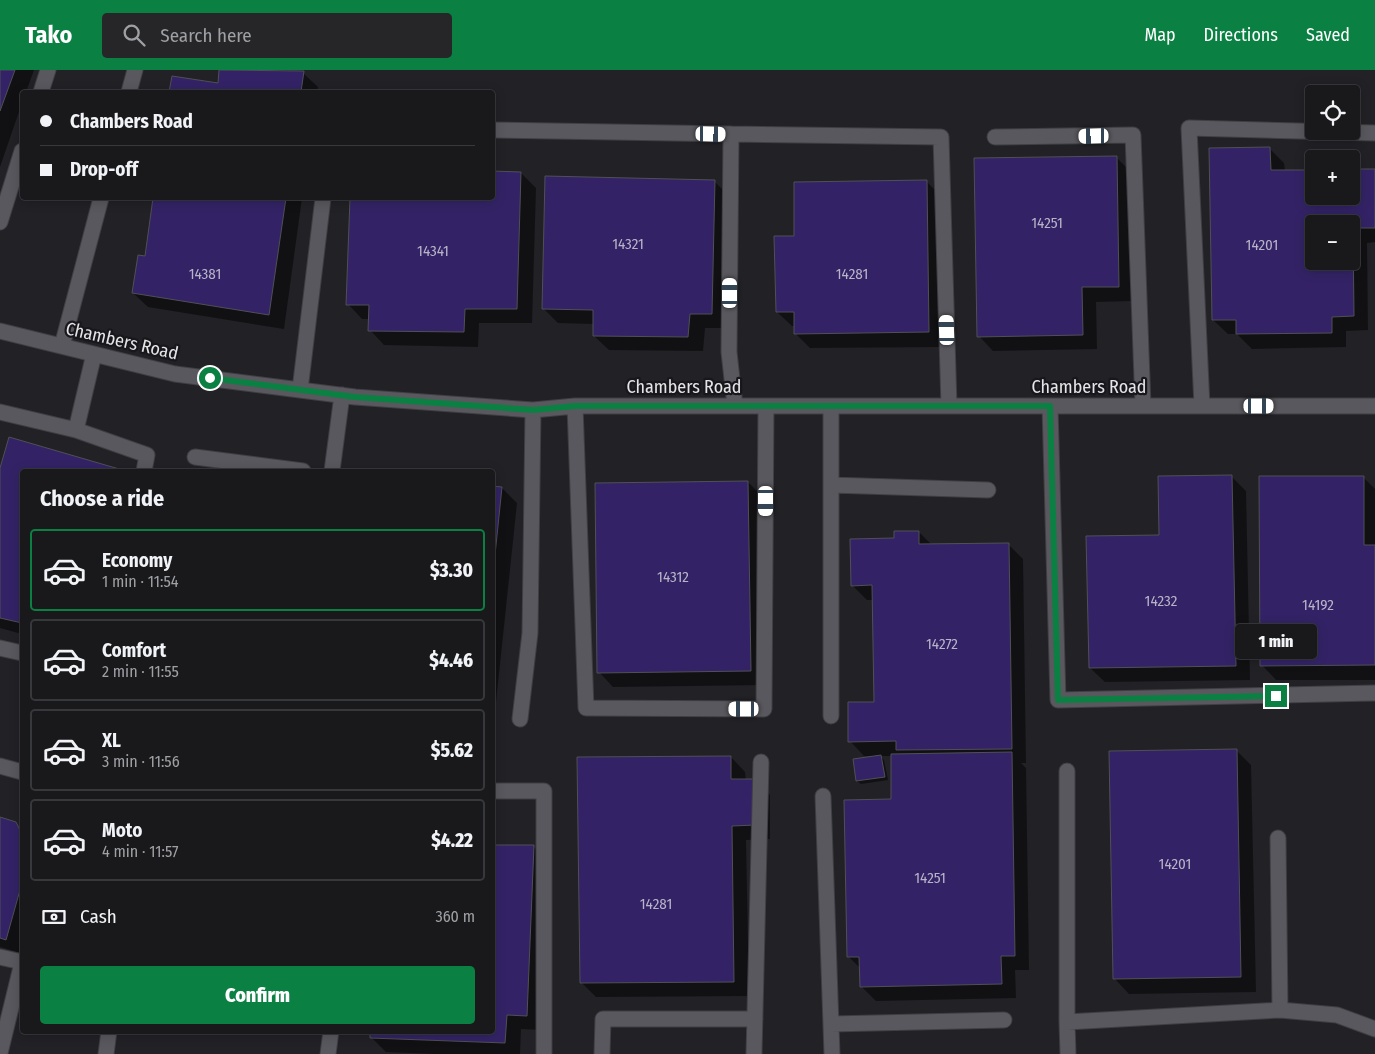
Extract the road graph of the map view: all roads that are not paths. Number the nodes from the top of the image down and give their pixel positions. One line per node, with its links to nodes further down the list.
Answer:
1 (48, 70): 3 (street)
2 (135, 70): 4 (street)
3 (42, 90)
4 (130, 90)
5 (495, 130): 6 (street)
6 (731, 134): 19 (street); 22 (street)
7 (1375, 134): 25 (street)
8 (995, 136): 24 (street)
9 (20, 157): 12 (street)
10 (100, 200): 14 (street)
11 (323, 200): 16 (street)
12 (0, 222)
13 (0, 331): 14 (street, Chambers Road)
14 (62, 346): 15 (street, Chambers Road)
15 (94, 354): 16 (street, Chambers Road); 29 (street)
16 (300, 390): 17 (street, Chambers Road)
17 (342, 395): 27 (street, Chambers Road); 33 (street)
18 (575, 406): 19 (street, Chambers Road); 20 (street); 27 (street, Chambers Road)
19 (735, 406): 20 (street, Chambers Road)
20 (766, 406): 21 (street, Chambers Road)
21 (831, 406): 22 (street, Chambers Road); 34 (street)
22 (949, 406): 23 (street, Chambers Road)
23 (1050, 406): 24 (street, Chambers Road); 38 (street)
24 (1143, 406): 25 (street, Chambers Road)
25 (1202, 406): 26 (street, Chambers Road)
26 (1375, 406)
27 (533, 410): 40 (street)
28 (0, 412): 29 (street)
29 (76, 430): 31 (street)
30 (195, 457): 32 (street)
31 (144, 469)
32 (288, 469)
33 (332, 469)
34 (831, 485): 35 (street); 39 (street)
35 (988, 490)
36 (0, 648): 37 (street)
37 (20, 653)
38 (1375, 694)
39 (832, 716)
40 (520, 719)
41 (761, 762): 52 (street)
42 (0, 766): 43 (street)
43 (20, 771)
44 (1067, 771): 54 (street)
45 (495, 791): 62 (street)
46 (823, 796): 55 (street)
47 (1278, 838): 51 (street)
48 (0, 957): 49 (street)
49 (20, 962)
50 (20, 971): 59 (street)
51 (1280, 1010): 54 (street); 56 (street)
52 (755, 1019): 63 (street); 64 (street)
53 (1004, 1020): 55 (street)
54 (1067, 1022): 66 (street)
55 (831, 1024): 65 (street)
56 (1375, 1029)
57 (109, 1034): 60 (street)
58 (331, 1034): 61 (street)
59 (0, 1053)
60 (106, 1054)
61 (328, 1054)
62 (544, 1054)
63 (602, 1054)
64 (754, 1054)
65 (832, 1054)
66 (1068, 1054)

